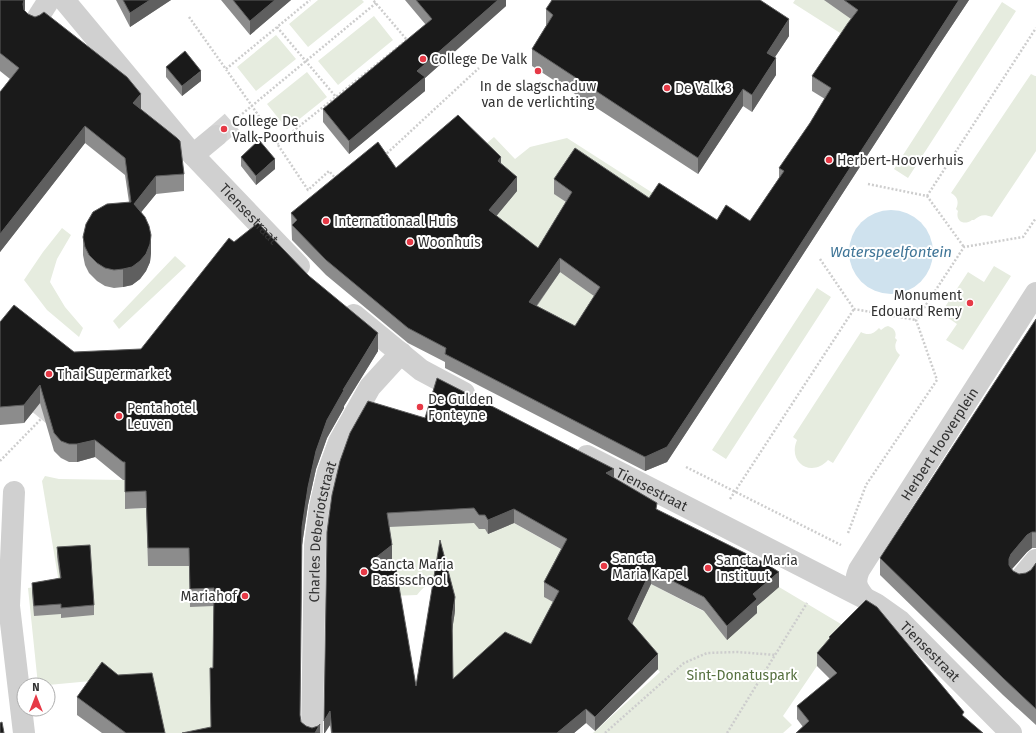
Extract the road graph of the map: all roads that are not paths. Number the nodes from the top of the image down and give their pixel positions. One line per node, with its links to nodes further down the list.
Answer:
1 (49, 0): 3 (street)
2 (64, 0): 5 (street, Tiensestraat)
3 (35, 22)
4 (216, 136): 5 (street)
5 (193, 155): 6 (street, Tiensestraat)
6 (311, 278)
7 (1036, 293): 15 (street, Herbert Hooverplein)
8 (340, 303): 9 (street)
9 (397, 350): 10 (street); 18 (street, Charles Deberiotstraat)
10 (478, 400)
11 (569, 446): 15 (street, Tiensestraat)
12 (14, 492): 16 (street)
13 (1036, 560): 14 (street)
14 (1021, 578)
15 (864, 597): 19 (street, Tiensestraat)
16 (4, 610): 17 (street)
17 (24, 733)
18 (312, 733)
19 (1011, 733)

